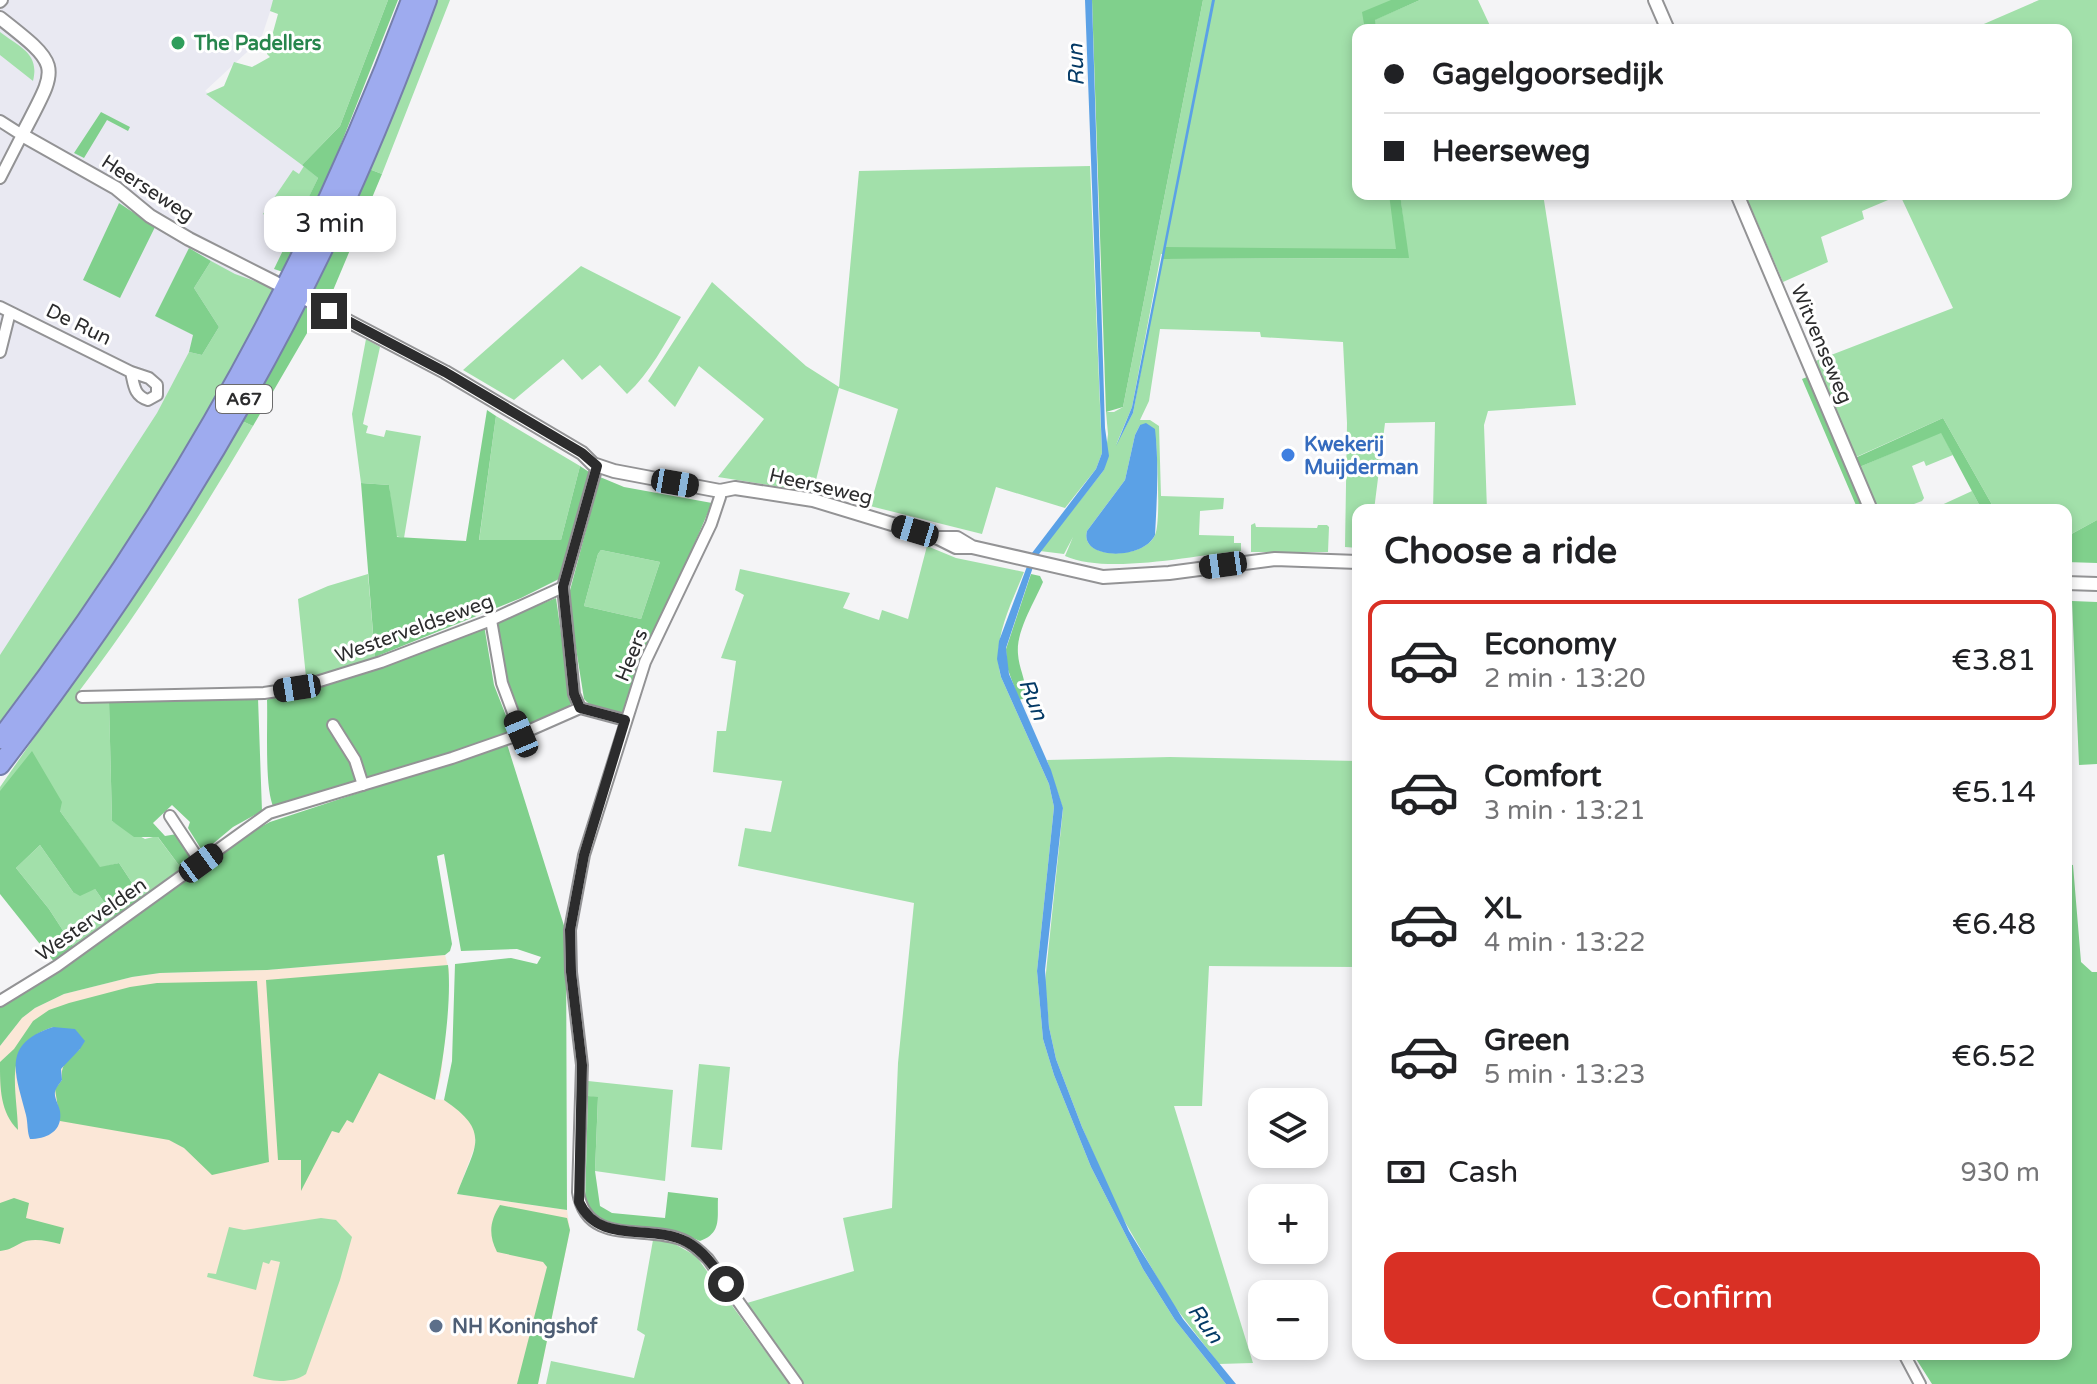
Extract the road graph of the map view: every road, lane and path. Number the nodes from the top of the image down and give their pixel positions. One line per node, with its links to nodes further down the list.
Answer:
1 (411, 0): 28 (highway, A67)
2 (427, 0): 29 (highway, A67)
3 (1655, 0): 5 (street)
4 (0, 18): 7 (street)
5 (1665, 24)
6 (0, 121): 7 (street, Heerseweg)
7 (22, 135): 8 (street); 10 (street, Heerseweg)
8 (0, 178)
9 (1740, 200): 17 (street, Witvenseweg)
10 (276, 283)
11 (308, 300): 15 (street, Heerseweg)
12 (5, 309): 13 (street, De Run); 14 (street, De Run)
13 (0, 352)
14 (131, 372)
15 (597, 466): 16 (street, Heerseweg); 21 (street)
16 (720, 491): 18 (street, Heerseweg); 25 (street, Heers)
17 (1868, 504)
18 (1352, 562)
19 (2072, 583): 20 (street)
20 (2097, 584)
21 (563, 587): 22 (street, Westerveldseweg); 24 (street)
22 (491, 620): 23 (street, Westerveldseweg); 27 (street)
23 (82, 697)
24 (580, 708): 25 (street); 27 (street, Westervelden)
25 (625, 720): 35 (street, Heers)
26 (333, 725): 30 (street)
27 (521, 734): 30 (street, Westervelden)
28 (0, 739)
29 (0, 765)
30 (363, 785): 32 (street, Westervelden)
31 (170, 816): 32 (street)
32 (201, 863): 33 (street, Westervelden)
33 (0, 1001)
34 (1907, 1360): 36 (street)
35 (797, 1384)
36 (1920, 1384)

